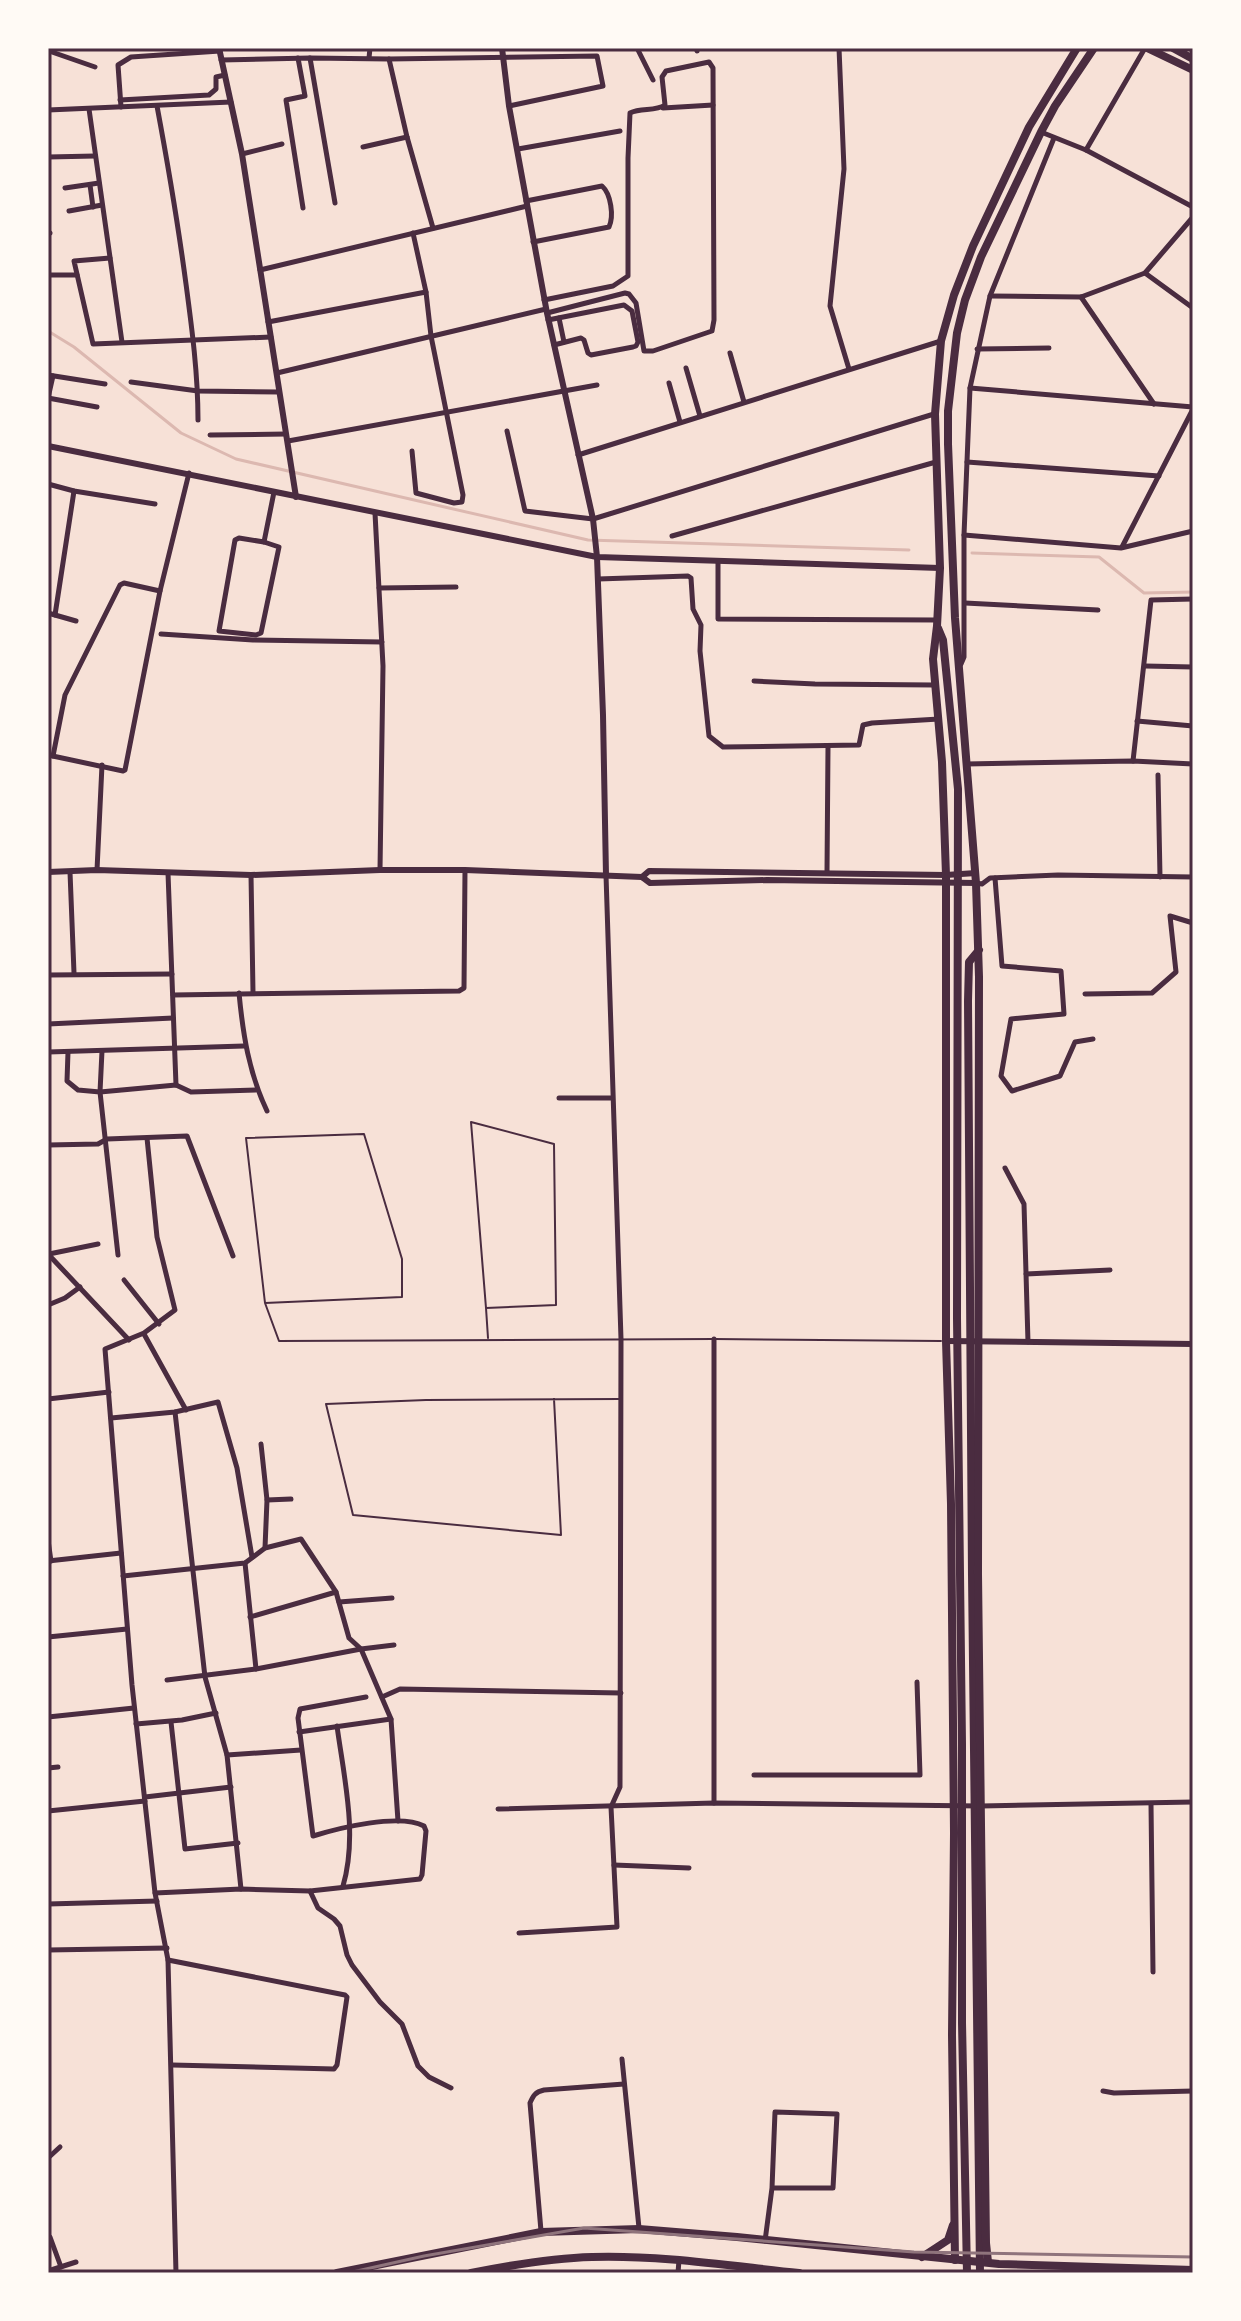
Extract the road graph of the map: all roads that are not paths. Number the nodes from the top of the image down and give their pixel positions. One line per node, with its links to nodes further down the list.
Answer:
1 (370, 48): 13 (street)
2 (502, 48): 14 (street)
3 (637, 48): 21 (street)
4 (839, 48): 84 (street)
5 (1077, 48): 64 (main road)
6 (1094, 48): 32 (main road)
7 (1146, 48): 19 (main road); 38 (street)
8 (1173, 48): 16 (main road)
9 (219, 50): 17 (street); 22 (street)
10 (49, 52): 18 (street)
11 (298, 58): 12 (street); 17 (street); 50 (street)
12 (310, 58): 13 (street); 45 (street)
13 (369, 58): 15 (street)
14 (502, 58): 15 (street); 26 (street); 26 (street)
15 (389, 59): 33 (street)
16 (1193, 59)
17 (221, 60): 20 (street)
18 (95, 67)
19 (1193, 70)
20 (225, 75): 22 (street); 23 (street)
21 (653, 80)
22 (120, 100): 27 (street)
23 (231, 102): 25 (street); 39 (street)
24 (713, 105): 28 (street); 28 (street); 63 (street)
25 (157, 106): 27 (street); 75 (street)
26 (509, 106): 37 (street)
27 (121, 107): 29 (street)
28 (662, 108): 61 (street)
29 (89, 109): 30 (street); 40 (street)
30 (48, 110)
31 (620, 131): 37 (street)
32 (1041, 132): 34 (street); 68 (main road)
33 (407, 137): 36 (street); 53 (street)
34 (1054, 138): 38 (street); 65 (street)
35 (282, 144): 39 (street)
36 (363, 147)
37 (518, 149): 46 (street)
38 (1086, 150): 49 (street)
39 (242, 154): 57 (street)
40 (95, 156): 41 (street); 42 (street)
41 (48, 157)
42 (99, 183): 43 (street); 47 (street)
43 (90, 185): 44 (street); 48 (street)
44 (65, 188)
45 (335, 203)
46 (526, 204): 53 (street); 55 (street); 55 (street)
47 (102, 205): 48 (street); 56 (street)
48 (93, 207): 51 (street)
49 (1193, 207)
50 (303, 208)
51 (69, 211)
52 (1193, 217): 58 (street)
53 (433, 228): 54 (street)
54 (413, 233): 57 (street); 62 (street)
55 (533, 242): 67 (street)
56 (110, 258): 60 (street); 77 (street)
57 (260, 270): 72 (street)
58 (1145, 273): 66 (street); 69 (street)
59 (48, 275): 60 (street)
60 (77, 275): 77 (street)
61 (623, 281): 63 (street); 67 (street)
62 (426, 292): 72 (street); 73 (street)
63 (625, 293): 70 (street)
64 (954, 295): 68 (main road); 76 (main road)
65 (990, 296): 66 (street); 81 (street)
66 (1081, 297): 97 (street)
67 (544, 300): 70 (street)
68 (965, 300): 145 (main road)
69 (1193, 308)
70 (547, 314): 71 (street); 73 (street); 79 (street)
71 (559, 318): 78 (street); 78 (street)
72 (268, 322): 74 (street)
73 (431, 336): 85 (street); 100 (street)
74 (271, 337): 75 (street); 85 (street)
75 (194, 340): 77 (street); 92 (street)
76 (941, 341): 84 (street); 101 (main road)
77 (122, 342)
78 (564, 342): 79 (street)
79 (554, 345): 94 (street)
80 (1049, 348): 81 (street)
81 (977, 349): 91 (street)
82 (730, 353): 96 (street)
83 (686, 368): 102 (street)
84 (849, 369): 96 (street)
85 (277, 373): 93 (street)
86 (50, 376): 89 (street); 95 (street)
87 (131, 382): 92 (street)
88 (669, 383): 104 (street)
89 (105, 384)
90 (597, 385): 94 (street)
91 (970, 388): 97 (street); 112 (street)
92 (198, 391): 93 (street); 103 (street)
93 (280, 392): 107 (street)
94 (564, 392): 100 (street); 110 (street)
95 (48, 399): 98 (street)
96 (744, 402): 102 (street)
97 (1154, 404): 99 (street)
98 (97, 407)
99 (1193, 408): 114 (street)
100 (447, 412): 107 (street); 109 (street)
101 (935, 414): 111 (main road); 121 (street)
102 (700, 416): 104 (street)
103 (198, 420)
104 (680, 422): 110 (street)
105 (507, 431): 121 (street)
106 (210, 435): 107 (street)
107 (288, 438): 118 (street)
108 (48, 446): 113 (street)
109 (412, 451)
110 (578, 455): 121 (street)
111 (936, 462): 124 (street); 129 (main road)
112 (967, 462): 114 (street); 123 (street)
113 (189, 473): 117 (street); 133 (street)
114 (1159, 476): 126 (street)
115 (48, 484): 116 (street)
116 (74, 491): 119 (street); 138 (street)
117 (274, 492): 118 (street); 125 (street)
118 (296, 497): 120 (street)
119 (155, 504)
120 (375, 513): 127 (street); 132 (street)
121 (593, 519): 127 (street)
122 (1193, 531): 126 (street)
123 (964, 535): 126 (street); 135 (street)
124 (672, 536)
125 (264, 542): 125 (street)
126 (1121, 548)
127 (597, 553): 128 (street); 130 (street)
128 (718, 560): 129 (street); 140 (street)
129 (940, 568): 140 (main road)
130 (598, 579): 151 (street); 166 (street)
131 (456, 587): 132 (street)
132 (381, 588): 142 (street)
133 (160, 591): 152 (street); 156 (street)
134 (1193, 599): 143 (street)
135 (965, 603): 136 (street); 145 (street)
136 (1098, 610)
137 (48, 613): 138 (street)
138 (55, 615): 139 (street)
139 (76, 621)
140 (937, 623): 147 (main road); 328 (main road)
141 (161, 634): 142 (street)
142 (382, 642): 159 (street)
143 (1145, 666): 144 (street); 149 (street)
144 (1193, 667)
145 (958, 668): 154 (main road)
146 (754, 681): 147 (street)
147 (935, 685): 148 (main road)
148 (939, 719): 151 (street); 172 (main road)
149 (1137, 721): 150 (street); 153 (street)
150 (1193, 726)
151 (828, 747): 164 (street)
152 (50, 756): 156 (street)
153 (1133, 761): 154 (street); 155 (street)
154 (965, 764): 170 (main road)
155 (1193, 764)
156 (102, 765): 158 (street)
157 (1158, 775): 168 (street)
158 (97, 870): 162 (street); 163 (street)
159 (380, 870): 160 (street); 165 (street)
160 (465, 870): 166 (street); 178 (street)
161 (48, 872): 162 (street)
162 (70, 872): 175 (street)
163 (168, 873): 165 (street); 176 (street)
164 (827, 873): 167 (street); 172 (street)
165 (251, 875): 178 (street)
166 (606, 875): 167 (street); 194 (street)
167 (642, 877): 172 (street)
168 (1160, 877): 169 (street); 171 (street)
169 (1193, 877)
170 (976, 878): 171 (street); 171 (street); 172 (street); 174 (main road)
171 (992, 878): 184 (street)
172 (946, 879): 217 (main road)
173 (1193, 923): 180 (street)
174 (979, 950): 218 (main road); 329 (main road)
175 (74, 973): 176 (street); 177 (street)
176 (172, 974): 181 (street)
177 (48, 975)
178 (253, 992): 179 (street)
179 (239, 993): 181 (street); 185 (street)
180 (1085, 994)
181 (173, 995): 182 (street)
182 (173, 1018): 183 (street); 186 (street)
183 (48, 1024)
184 (1093, 1039)
185 (244, 1046): 186 (street); 191 (street)
186 (175, 1048): 187 (street); 190 (street)
187 (102, 1051): 189 (street); 192 (street)
188 (48, 1052): 189 (street)
189 (68, 1052): 192 (street)
190 (176, 1085): 191 (street); 192 (street)
191 (256, 1090): 195 (street)
192 (100, 1092): 197 (street)
193 (559, 1098): 194 (street)
194 (612, 1098): 213 (street)
195 (267, 1111)
196 (147, 1138): 197 (street); 203 (street); 211 (street)
197 (107, 1139): 198 (street); 202 (street)
198 (48, 1145)
199 (1005, 1168): 205 (street)
200 (98, 1244): 201 (street)
201 (48, 1254): 207 (street)
202 (118, 1255)
203 (233, 1256)
204 (1110, 1270): 205 (street)
205 (1026, 1274): 219 (street)
206 (124, 1280): 211 (street)
207 (80, 1287): 209 (street); 216 (street)
208 (265, 1303): 208 (lane); 215 (lane)
209 (48, 1305)
210 (486, 1308): 210 (lane); 215 (lane)
211 (159, 1324): 212 (street)
212 (144, 1333): 216 (street); 225 (street)
213 (621, 1339): 214 (lane); 215 (lane); 224 (street)
214 (714, 1339): 217 (lane); 271 (street)
215 (489, 1340)
216 (130, 1341): 221 (street)
217 (946, 1341): 218 (street); 273 (main road)
218 (979, 1342): 219 (street); 274 (main road)
219 (1028, 1342): 220 (street)
220 (1193, 1344)
221 (109, 1392): 222 (street); 227 (street)
222 (48, 1399)
223 (554, 1399): 223 (lane); 224 (lane)
224 (621, 1399): 251 (street)
225 (186, 1410): 226 (street); 234 (street)
226 (175, 1412): 227 (street); 237 (street)
227 (111, 1418): 233 (street)
228 (261, 1444): 230 (street)
229 (291, 1499): 230 (street)
230 (267, 1500): 232 (street)
231 (48, 1540): 235 (street)
232 (265, 1548): 234 (street); 239 (street)
233 (121, 1553): 235 (street); 238 (street)
234 (252, 1557): 236 (street)
235 (49, 1561)
236 (245, 1563): 237 (street); 242 (street)
237 (193, 1568): 238 (street); 248 (street)
238 (123, 1576): 243 (street)
239 (336, 1592): 241 (street); 242 (street)
240 (392, 1598): 241 (street)
241 (339, 1602): 246 (street)
242 (250, 1617): 247 (street)
243 (127, 1629): 244 (street); 254 (street)
244 (48, 1637)
245 (394, 1645): 246 (street)
246 (361, 1649): 247 (street); 253 (street)
247 (256, 1669): 248 (street)
248 (205, 1677): 249 (street); 255 (street)
249 (167, 1680)
250 (917, 1682): 266 (street)
251 (621, 1693): 253 (street); 275 (street)
252 (366, 1697): 261 (street)
253 (382, 1697): 257 (street)
254 (134, 1708): 256 (street); 259 (street)
255 (216, 1713): 258 (street); 263 (street)
256 (48, 1717)
257 (391, 1719): 260 (street); 278 (street)
258 (171, 1722): 259 (street); 268 (street)
259 (136, 1724): 269 (street)
260 (337, 1726): 261 (street); 279 (street)
261 (299, 1732): 262 (street)
262 (301, 1750): 263 (street); 279 (street)
263 (227, 1755): 267 (street)
264 (58, 1767): 265 (street)
265 (48, 1768)
266 (754, 1775)
267 (231, 1787): 268 (street); 280 (street)
268 (179, 1793): 269 (street); 280 (street)
269 (145, 1799): 277 (street); 286 (street)
270 (1193, 1802): 272 (street)
271 (714, 1803): 273 (street); 275 (street)
272 (1151, 1804): 274 (street); 293 (street)
273 (953, 1805): 274 (street); 302 (main road)
274 (981, 1806): 303 (main road)
275 (611, 1807): 276 (street); 281 (street)
276 (498, 1809)
277 (48, 1811)
278 (398, 1821): 279 (street); 283 (street)
279 (350, 1825): 283 (street)
280 (238, 1843): 284 (street)
281 (614, 1865): 282 (street); 289 (street)
282 (689, 1868)
283 (343, 1886): 285 (street)
284 (241, 1889): 285 (street); 286 (street)
285 (310, 1891): 297 (street)
286 (155, 1893): 287 (street)
287 (157, 1901): 288 (street); 290 (street)
288 (48, 1904)
289 (519, 1933)
290 (167, 1948): 291 (street); 292 (street)
291 (48, 1950)
292 (168, 1960): 295 (street); 295 (street)
293 (1153, 1972)
294 (622, 2059): 296 (street)
295 (172, 2065): 323 (street)
296 (624, 2084): 306 (street); 308 (street)
297 (451, 2088)
298 (1103, 2091): 299 (street)
299 (1193, 2091)
300 (60, 2147): 301 (street)
301 (48, 2158)
302 (954, 2159): 303 (main road); 305 (main road)
303 (986, 2161): 311 (main road)
304 (772, 2188): 304 (street); 310 (street)
305 (955, 2217): 312 (main road); 314 (main road)
306 (639, 2229): 308 (main road); 310 (main road)
307 (48, 2230): 309 (street)
308 (541, 2232): 324 (main road)
309 (49, 2238): 318 (street)
310 (765, 2241): 312 (main road)
311 (986, 2243): 316 (main road); 317 (main road)
312 (922, 2258): 314 (main road)
313 (679, 2260): 319 (main road); 326 (street); 327 (main road)
314 (955, 2260): 316 (main road)
315 (76, 2262): 318 (street)
316 (988, 2262): 317 (main road)
317 (999, 2264): 322 (main road)
318 (61, 2267): 321 (street)
319 (517, 2269): 325 (main road)
320 (1193, 2270): 322 (main road)
321 (48, 2271)
322 (1144, 2271)
323 (176, 2273)
324 (337, 2273)
325 (471, 2273)
326 (678, 2273)
327 (799, 2273)
328 (967, 2273)
329 (980, 2273)

